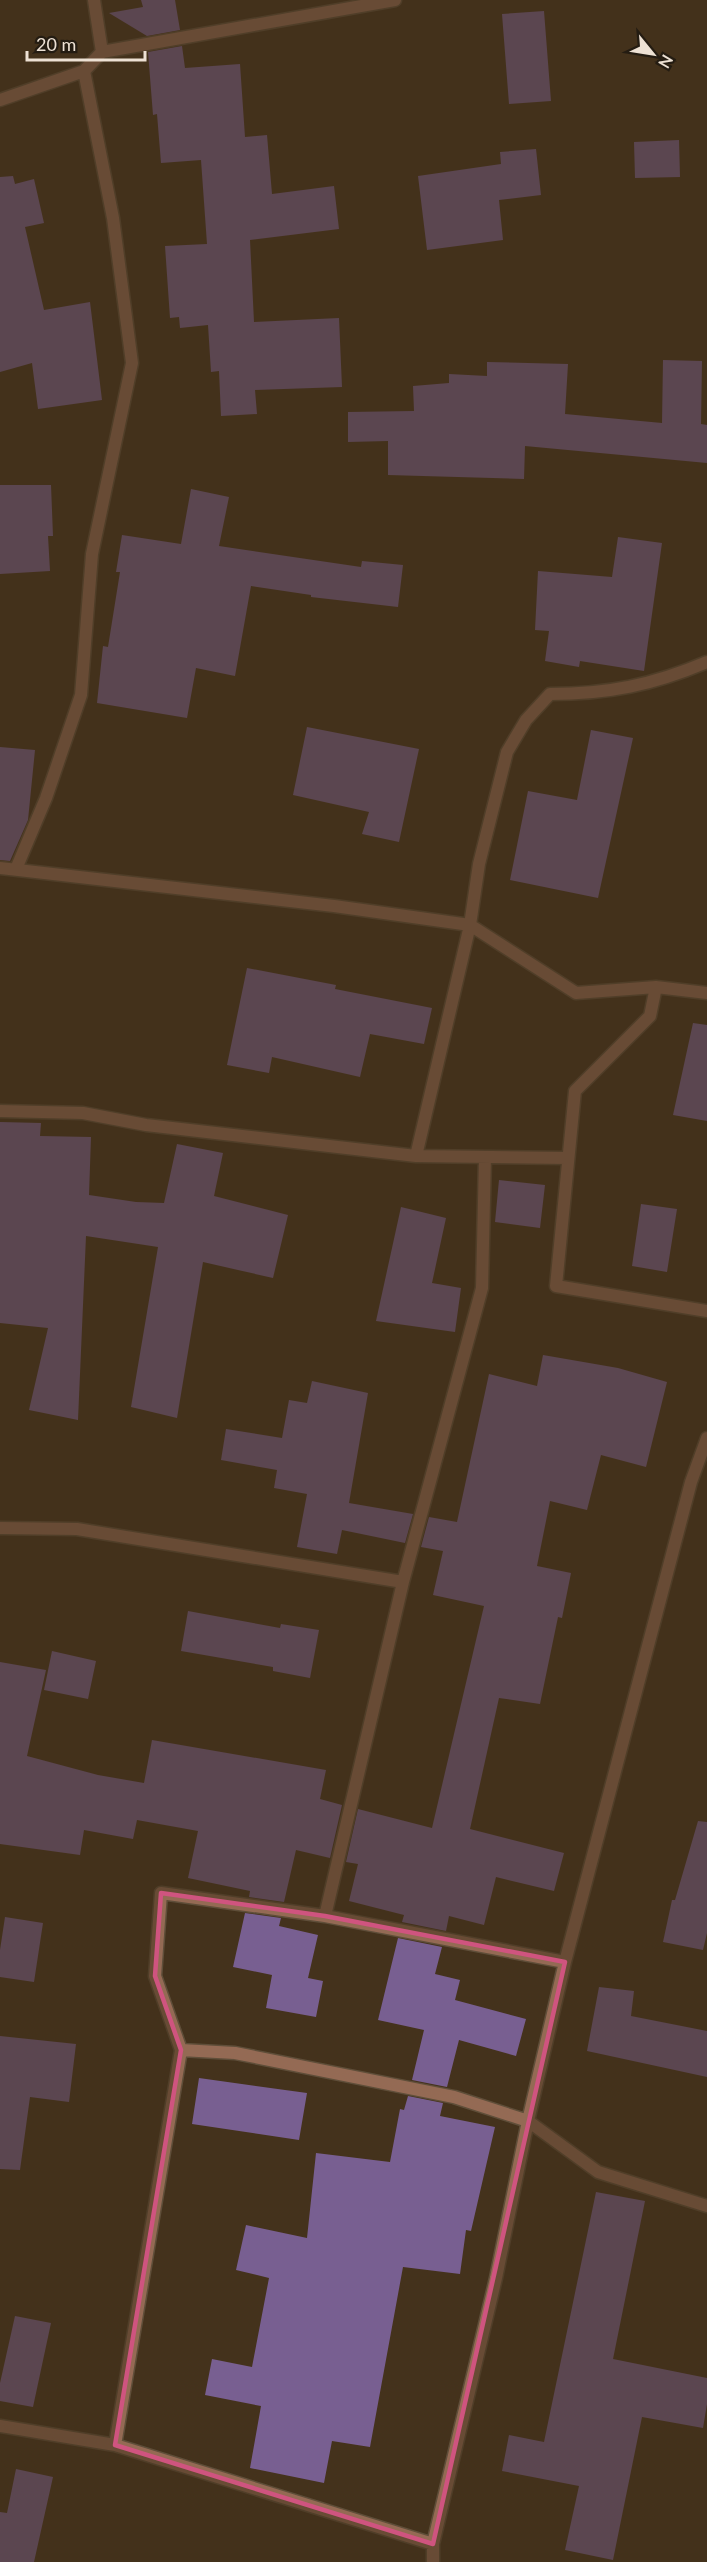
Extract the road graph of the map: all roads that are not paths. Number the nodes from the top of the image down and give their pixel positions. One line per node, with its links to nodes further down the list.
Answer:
1 (94, 0): 3 (street)
2 (395, 0): 3 (street)
3 (102, 52): 4 (street)
4 (84, 71): 5 (street); 8 (street)
5 (0, 100)
6 (707, 662): 9 (street)
7 (0, 868): 8 (street)
8 (16, 869): 9 (street)
9 (471, 925): 10 (street); 13 (street)
10 (656, 987): 11 (street); 15 (street)
11 (707, 993)
12 (0, 1111): 13 (street)
13 (416, 1156): 14 (street)
14 (485, 1157): 15 (street); 19 (street)
15 (567, 1158): 16 (street)
16 (707, 1311)
17 (707, 1438): 21 (street)
18 (0, 1528): 19 (street)
19 (403, 1582): 20 (street)
20 (325, 1916): 21 (street); 22 (street)
21 (565, 1962): 23 (street)
22 (181, 2050): 23 (street); 26 (street)
23 (528, 2121): 24 (street); 27 (street)
24 (707, 2206)
25 (0, 2426): 26 (street)
26 (115, 2445): 27 (street)
27 (433, 2544): 28 (street)
28 (433, 2562)

